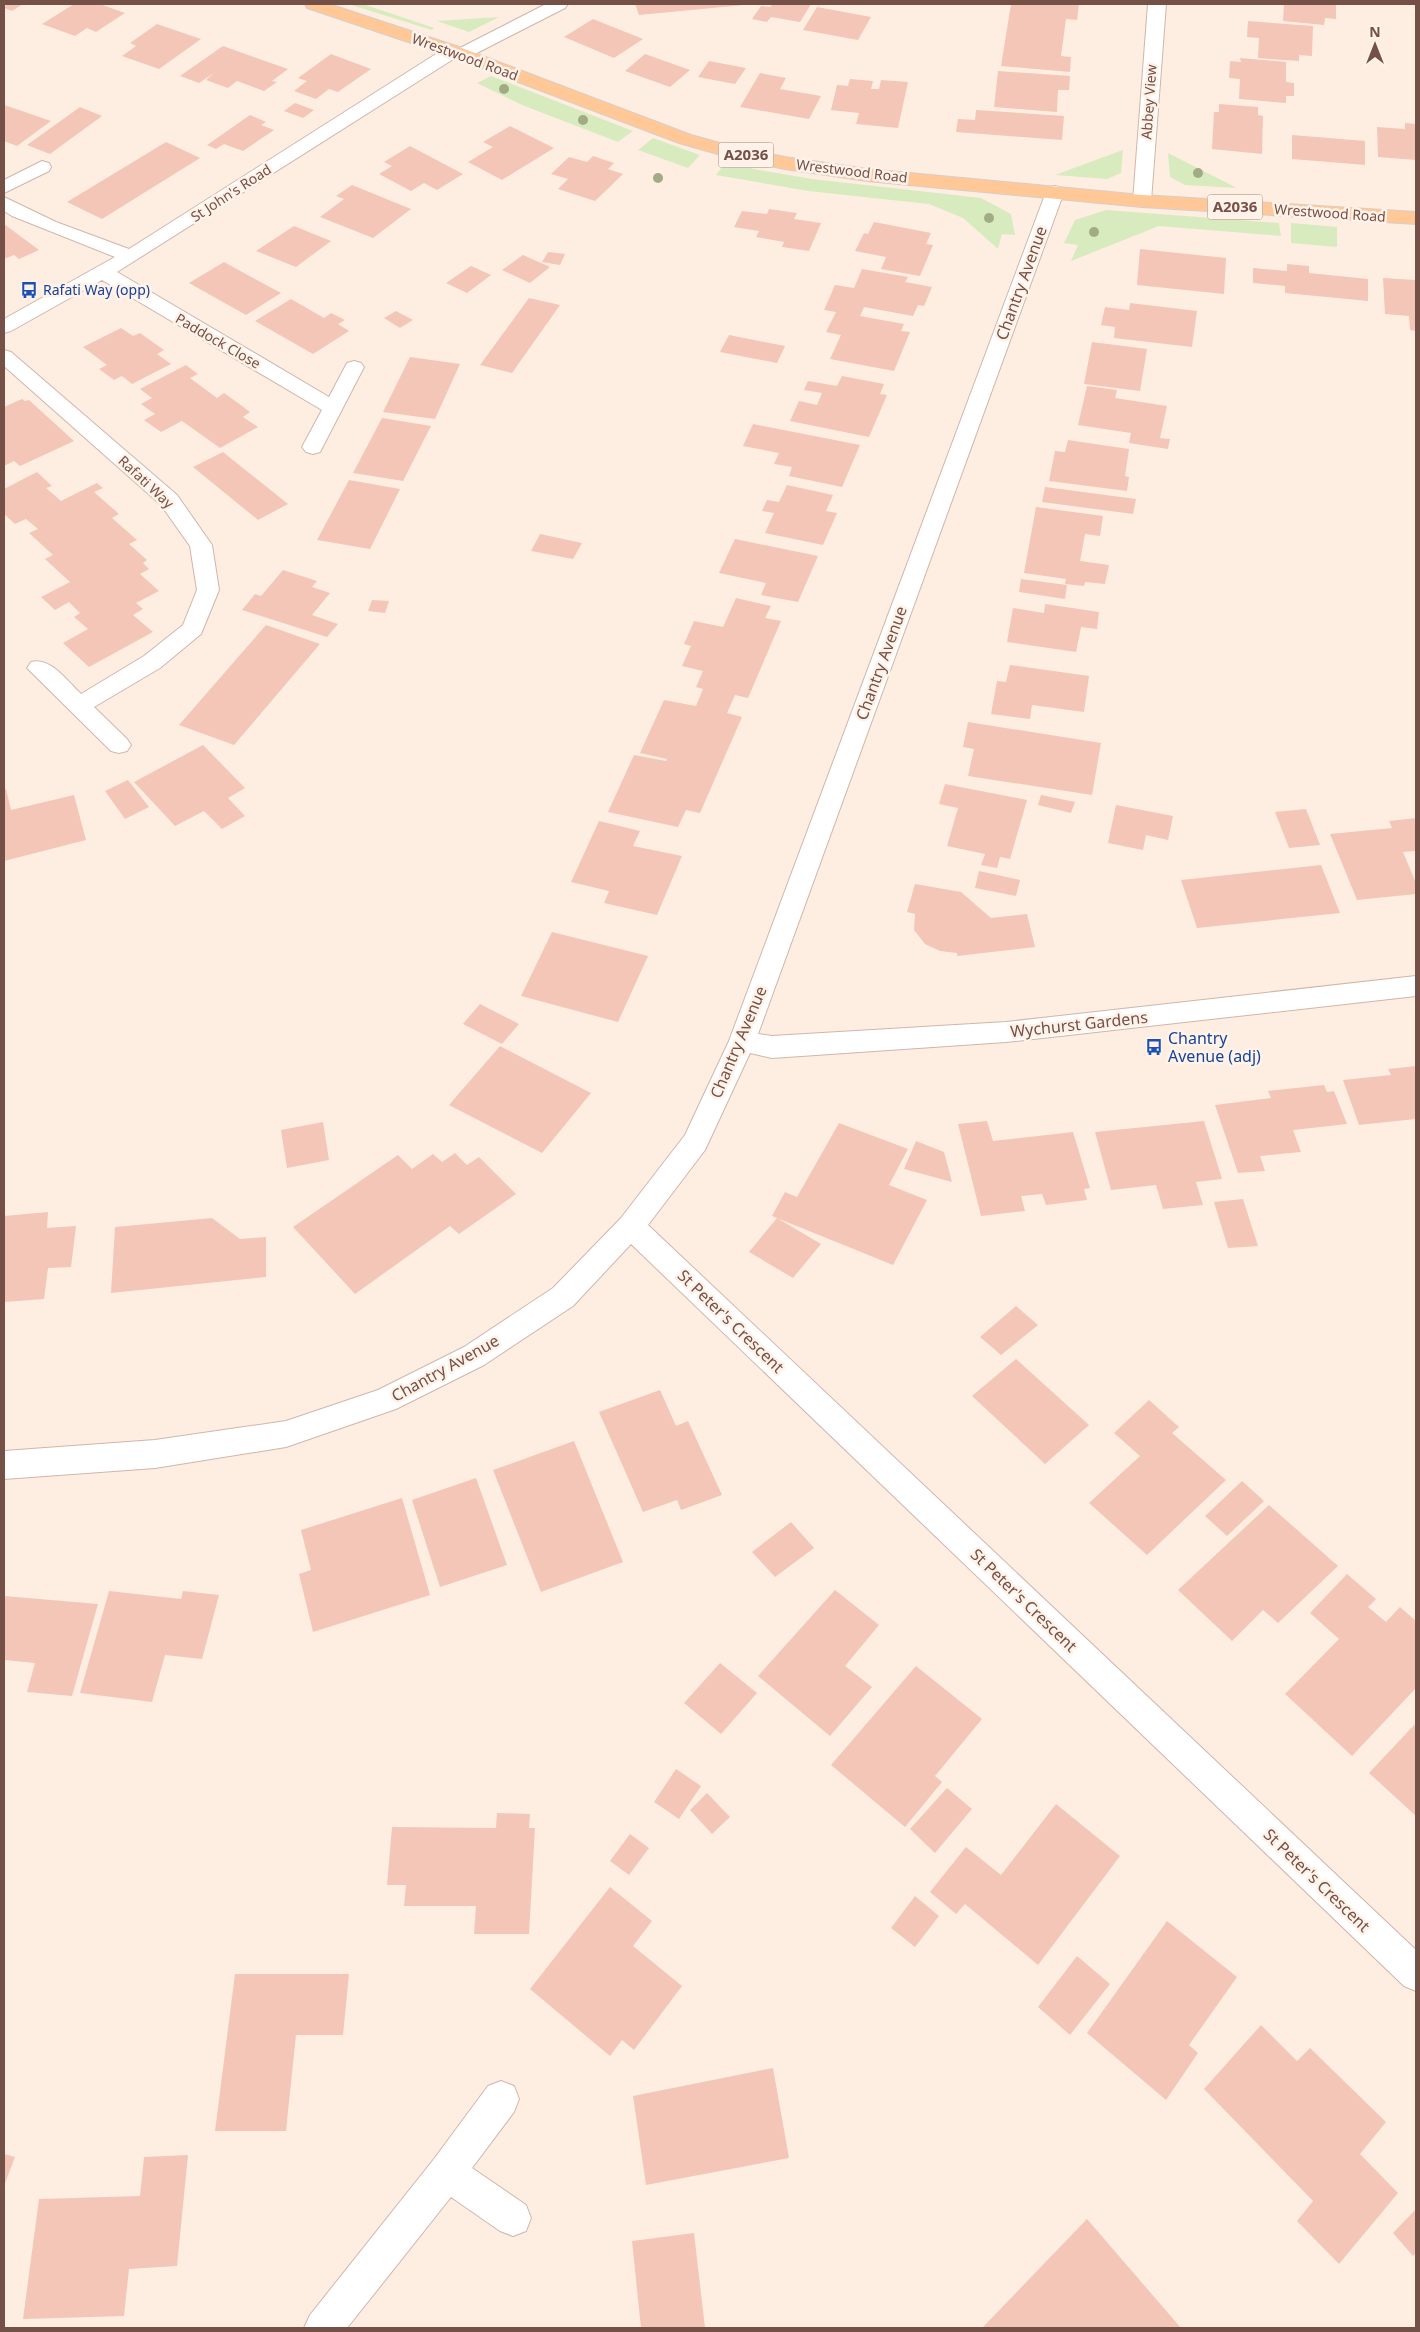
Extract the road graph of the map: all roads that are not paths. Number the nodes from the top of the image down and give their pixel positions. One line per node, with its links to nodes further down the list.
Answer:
1 (313, 4): 4 (main road, Wrestwood Road / A2036)
2 (559, 4): 4 (street, St John's Road)
3 (1157, 4): 8 (street, Abbey View)
4 (457, 52): 7 (main road, Wrestwood Road / A2036); 11 (street, St John's Road)
5 (42, 167): 6 (street)
6 (4, 187)
7 (1055, 192): 8 (main road, Wrestwood Road / A2036); 22 (street, Chantry Avenue)
8 (1142, 201): 10 (main road, Wrestwood Road / A2036)
9 (4, 203): 11 (street)
10 (1416, 218)
11 (130, 258): 12 (street, St John's Road)
12 (104, 273): 13 (street, St John's Road); 16 (street, Paddock Close)
13 (4, 327)
14 (4, 356): 19 (street, Rafati Way)
15 (354, 367): 16 (street)
16 (333, 408): 17 (street)
17 (313, 447)
18 (39, 668): 19 (street)
19 (79, 706): 20 (street)
20 (119, 746)
21 (1416, 986): 22 (street, Wychurst Gardens)
22 (742, 1041): 23 (street, Chantry Avenue)
23 (631, 1226): 24 (street, Chantry Avenue); 25 (street, St Peter's Crescent)
24 (4, 1465)
25 (1416, 1974)
26 (501, 2098): 27 (street)
27 (447, 2172): 28 (street); 29 (street)
28 (513, 2218)
29 (324, 2328)

